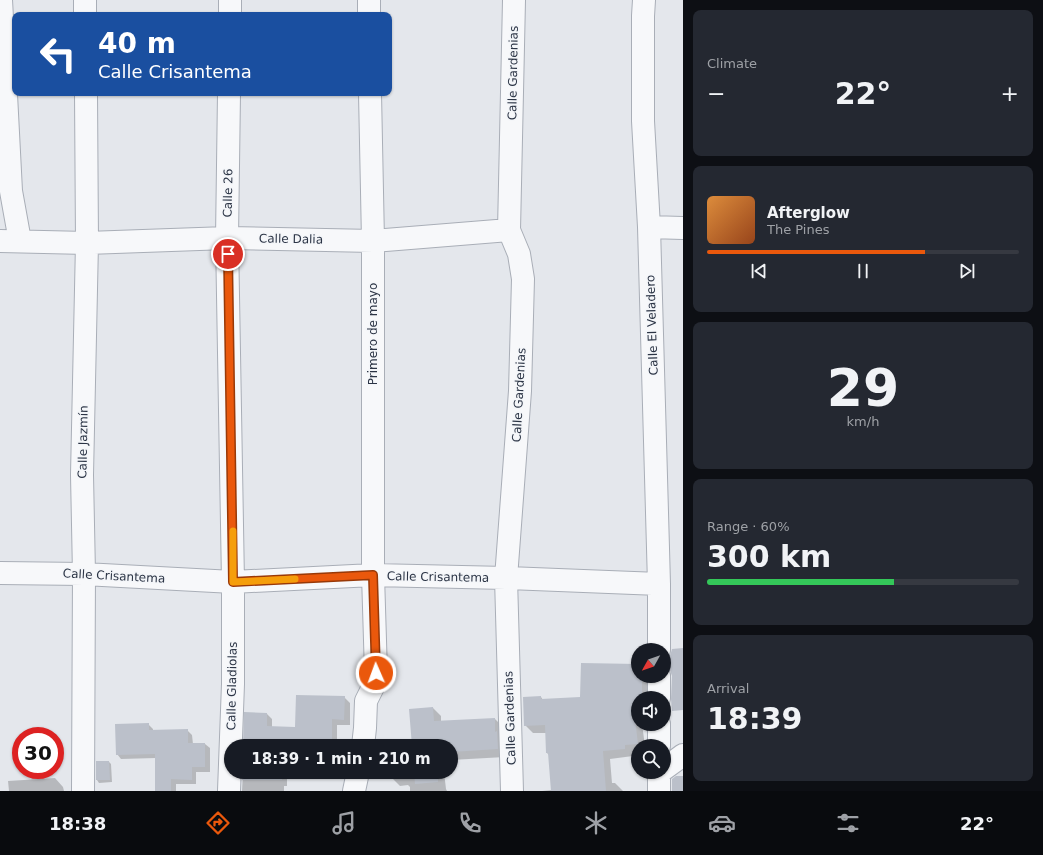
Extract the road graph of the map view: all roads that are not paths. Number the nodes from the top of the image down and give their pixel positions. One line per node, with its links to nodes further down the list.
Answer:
1 (1, 0): 17 (street)
2 (84, 0): 7 (street)
3 (230, 0): 8 (street)
4 (369, 0): 9 (street)
5 (514, 0): 15 (street, Calle Gardenias)
6 (644, 0): 13 (street, Calle El Veladero)
7 (85, 12)
8 (230, 12)
9 (369, 12)
10 (86, 96): 19 (street, Calle Jazmín)
11 (229, 96): 16 (street, Calle 26)
12 (370, 96): 18 (street, Primero de mayo)
13 (649, 227): 14 (street); 25 (street, Calle El Veladero)
14 (683, 228)
15 (509, 230): 18 (street, Calle Dalia); 23 (street, Calle Gardenias)
16 (228, 238): 18 (street, Calle Dalia); 19 (street, Calle Dalia); 24 (street, Calle 26)
17 (10, 241): 19 (street, Calle Dalia)
18 (373, 241): 22 (street, Primero de mayo)
19 (87, 243): 21 (street, Calle Jazmín)
20 (0, 573): 21 (street, Calle Crisantema)
21 (84, 574): 24 (street, Calle Crisantema); 32 (street, Calle Jazmín)
22 (373, 575): 23 (street, Calle Crisantema); 24 (street, Calle Crisantema); 27 (street, Primero de mayo)
23 (506, 578): 25 (street, Calle Crisantema); 35 (street, Calle Gardenias)
24 (233, 582): 33 (street, Calle Gladiolas)
25 (659, 584): 26 (street, Calle El Veladero)
26 (659, 643)
27 (364, 739)
28 (683, 755): 29 (street)
29 (671, 763)
30 (357, 779): 34 (street)
31 (659, 779): 36 (street)
32 (83, 791)
33 (229, 791)
34 (354, 791)
35 (512, 791)
36 (659, 791)

